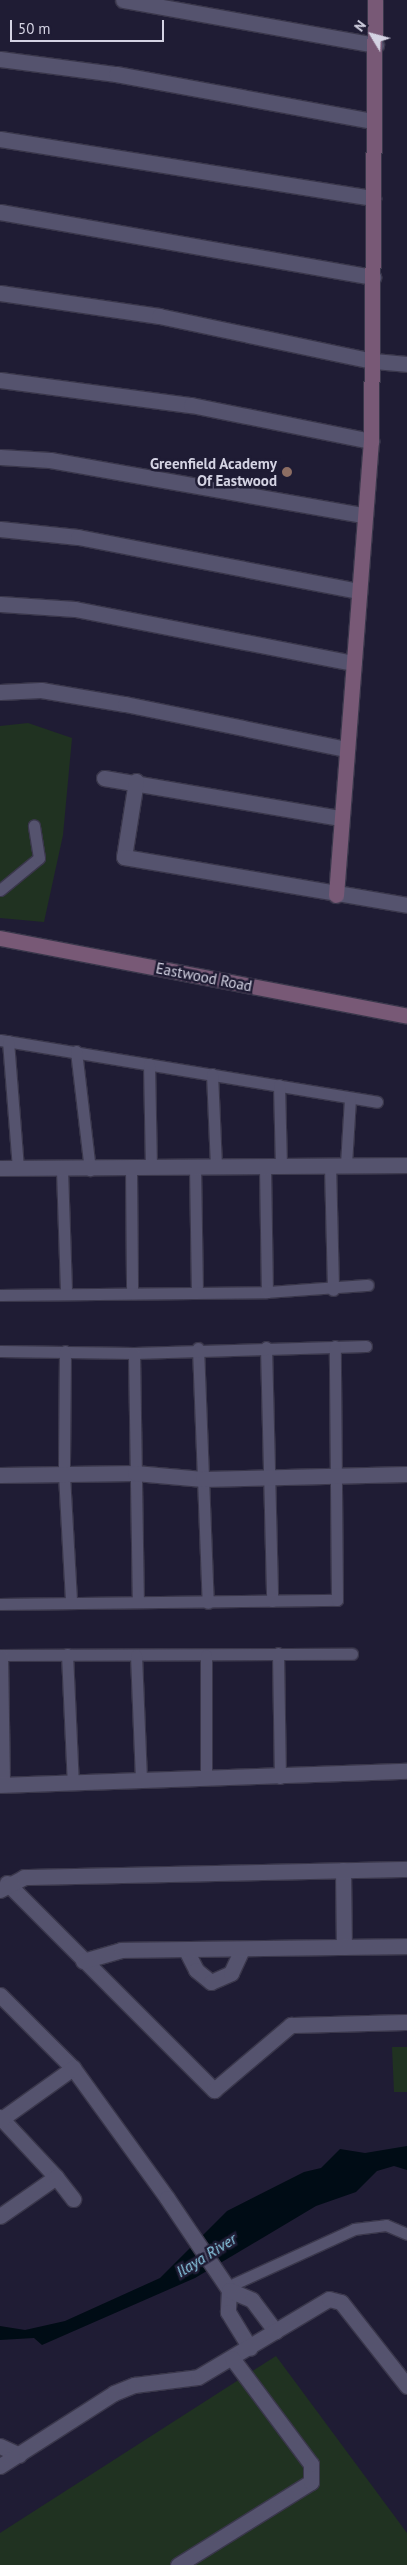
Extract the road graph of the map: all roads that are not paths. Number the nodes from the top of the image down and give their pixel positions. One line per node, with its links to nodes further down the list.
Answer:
1 (123, 0): 3 (street)
2 (375, 0): 3 (street)
3 (376, 45): 5 (street)
4 (0, 59): 5 (street)
5 (372, 122): 7 (street)
6 (0, 139): 7 (street)
7 (373, 198): 9 (street)
8 (0, 212): 9 (street)
9 (373, 277): 11 (street)
10 (0, 293): 11 (street)
11 (373, 361): 12 (street); 14 (street)
12 (407, 364)
13 (0, 380): 14 (street)
14 (371, 441): 16 (street)
15 (0, 457): 16 (street)
16 (363, 515): 18 (street)
17 (0, 529): 18 (street)
18 (358, 590): 20 (street)
19 (0, 604): 20 (street)
20 (354, 663): 22 (street)
21 (0, 692): 22 (street)
22 (346, 749): 25 (street)
23 (104, 778): 24 (street)
24 (136, 782): 25 (street); 28 (street)
25 (341, 818): 28 (street)
26 (34, 825): 27 (lane)
27 (0, 890)
28 (336, 895): 29 (street)
29 (407, 905)
30 (0, 938): 31 (street, Eastwood Road)
31 (407, 1016)
32 (4, 1040): 33 (lane); 45 (lane)
33 (76, 1051): 34 (lane); 51 (lane)
34 (149, 1064): 35 (lane); 46 (lane)
35 (212, 1074): 36 (lane); 43 (lane)
36 (279, 1085): 37 (lane); 44 (lane)
37 (350, 1098): 38 (lane); 39 (lane)
38 (377, 1102)
39 (346, 1164): 40 (street); 41 (street)
40 (330, 1165): 44 (street); 53 (lane)
41 (407, 1165)
42 (195, 1166): 43 (street); 46 (street); 56 (lane)
43 (216, 1166): 47 (street)
44 (281, 1166): 47 (street)
45 (18, 1167): 48 (street); 50 (street)
46 (151, 1167): 49 (street)
47 (266, 1167): 57 (lane)
48 (0, 1168)
49 (130, 1168): 51 (street); 54 (lane)
50 (62, 1170): 51 (street); 55 (lane)
51 (90, 1170)
52 (368, 1285): 53 (lane)
53 (333, 1290): 57 (lane)
54 (132, 1291): 55 (lane); 56 (lane)
55 (66, 1292): 58 (lane)
56 (197, 1292): 57 (lane)
57 (267, 1292)
58 (0, 1295)
59 (335, 1346): 60 (lane); 61 (lane); 70 (lane)
60 (366, 1346)
61 (266, 1347): 62 (lane); 71 (lane)
62 (198, 1348): 65 (lane); 72 (lane)
63 (0, 1350): 64 (lane)
64 (65, 1351): 65 (lane); 68 (lane)
65 (134, 1353): 66 (lane)
66 (135, 1473): 68 (street); 72 (street); 75 (lane)
67 (407, 1474): 70 (street)
68 (64, 1475): 69 (street); 73 (lane)
69 (0, 1476)
70 (338, 1476): 71 (street); 74 (lane)
71 (271, 1478): 72 (street); 74 (lane)
72 (203, 1479): 76 (lane)
73 (71, 1601): 75 (lane); 77 (lane)
74 (272, 1601): 76 (lane)
75 (138, 1602): 76 (lane)
76 (208, 1602)
77 (0, 1603)
78 (278, 1653): 80 (lane); 83 (lane); 86 (lane)
79 (67, 1654): 81 (lane); 82 (lane); 88 (lane)
80 (352, 1654)
81 (1, 1655): 89 (lane)
82 (136, 1655): 83 (lane); 87 (lane)
83 (206, 1655): 85 (lane)
84 (407, 1771): 86 (street)
85 (206, 1778): 86 (street); 87 (street)
86 (280, 1778)
87 (141, 1781): 88 (street)
88 (73, 1784): 89 (street)
89 (2, 1785)
90 (407, 1869): 91 (street)
91 (343, 1870): 92 (street); 94 (street)
92 (3, 1886): 97 (street)
93 (407, 1946): 94 (street)
94 (344, 1947): 95 (street)
95 (242, 1949): 96 (street); 96 (street)
96 (186, 1950): 97 (street)
97 (83, 1961): 99 (street)
98 (0, 1995): 100 (street)
99 (407, 2022)
100 (74, 2068): 101 (street); 106 (street)
101 (1, 2118): 102 (street)
102 (56, 2177): 103 (street); 104 (street)
103 (72, 2199)
104 (0, 2216)
105 (407, 2234): 106 (lane)
106 (227, 2286): 107 (street); 108 (street)
107 (275, 2331): 108 (street); 110 (street)
108 (250, 2348): 109 (street)
109 (232, 2358): 112 (street); 114 (street)
110 (407, 2386)
111 (0, 2446): 112 (street)
112 (18, 2455): 113 (street)
113 (0, 2466)
114 (178, 2565)

